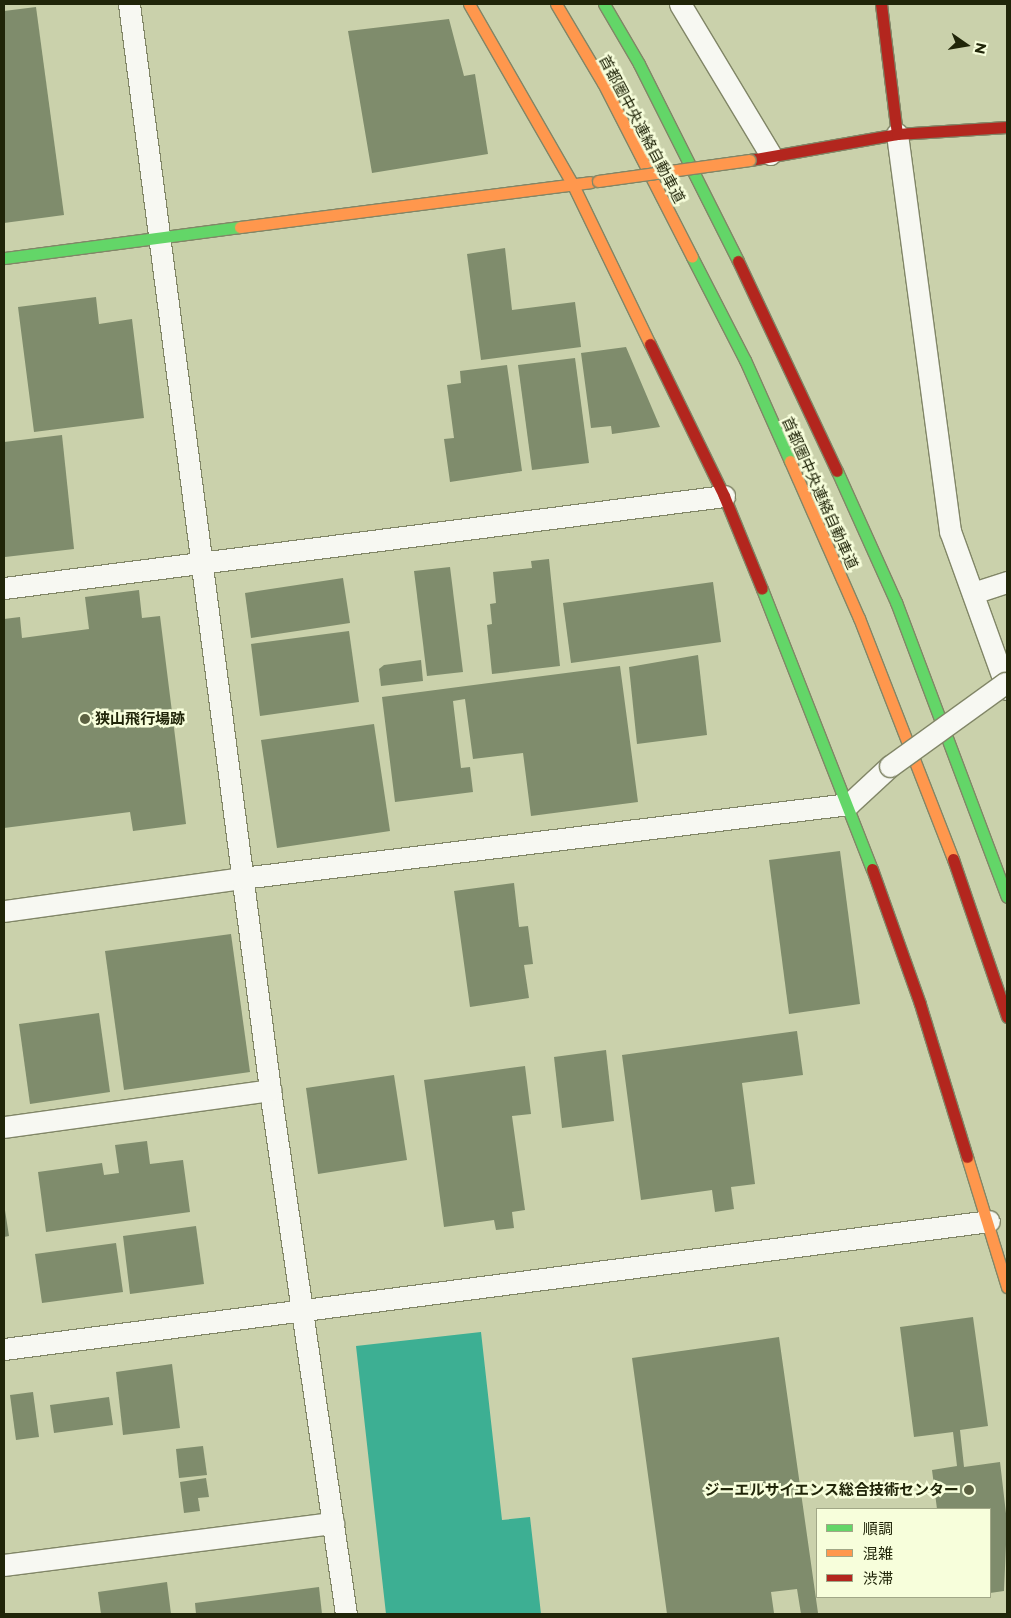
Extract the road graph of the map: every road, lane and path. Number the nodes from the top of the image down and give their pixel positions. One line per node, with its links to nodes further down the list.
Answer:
1 (129, 4): 11 (street)
2 (469, 4): 10 (main road)
3 (556, 4): 23 (main road, 首都圏中央連絡自動車道)
4 (604, 4): 21 (main road, 首都圏中央連絡自動車道)
5 (680, 4): 9 (street)
6 (881, 4): 8 (main road)
7 (1007, 127): 8 (main road)
8 (897, 134): 9 (main road); 17 (street)
9 (760, 157): 10 (main road, bridge)
10 (573, 185): 11 (main road); 13 (main road)
11 (161, 235): 12 (main road); 14 (street)
12 (4, 258)
13 (724, 496): 14 (street); 19 (main road)
14 (203, 561): 16 (street); 20 (street)
15 (1007, 582): 17 (street)
16 (4, 588)
17 (973, 593): 18 (street)
18 (1006, 686): 19 (street, bridge)
19 (849, 804): 20 (street); 26 (main road)
20 (242, 878): 22 (street); 24 (street)
21 (1007, 897)
22 (4, 911)
23 (1007, 1017)
24 (270, 1090): 25 (street); 28 (street)
25 (4, 1127)
26 (989, 1222): 27 (main road); 28 (street)
27 (1007, 1287)
28 (303, 1308): 29 (street); 30 (street)
29 (4, 1348)
30 (333, 1523): 31 (street); 32 (street)
31 (4, 1566)
32 (346, 1614)

